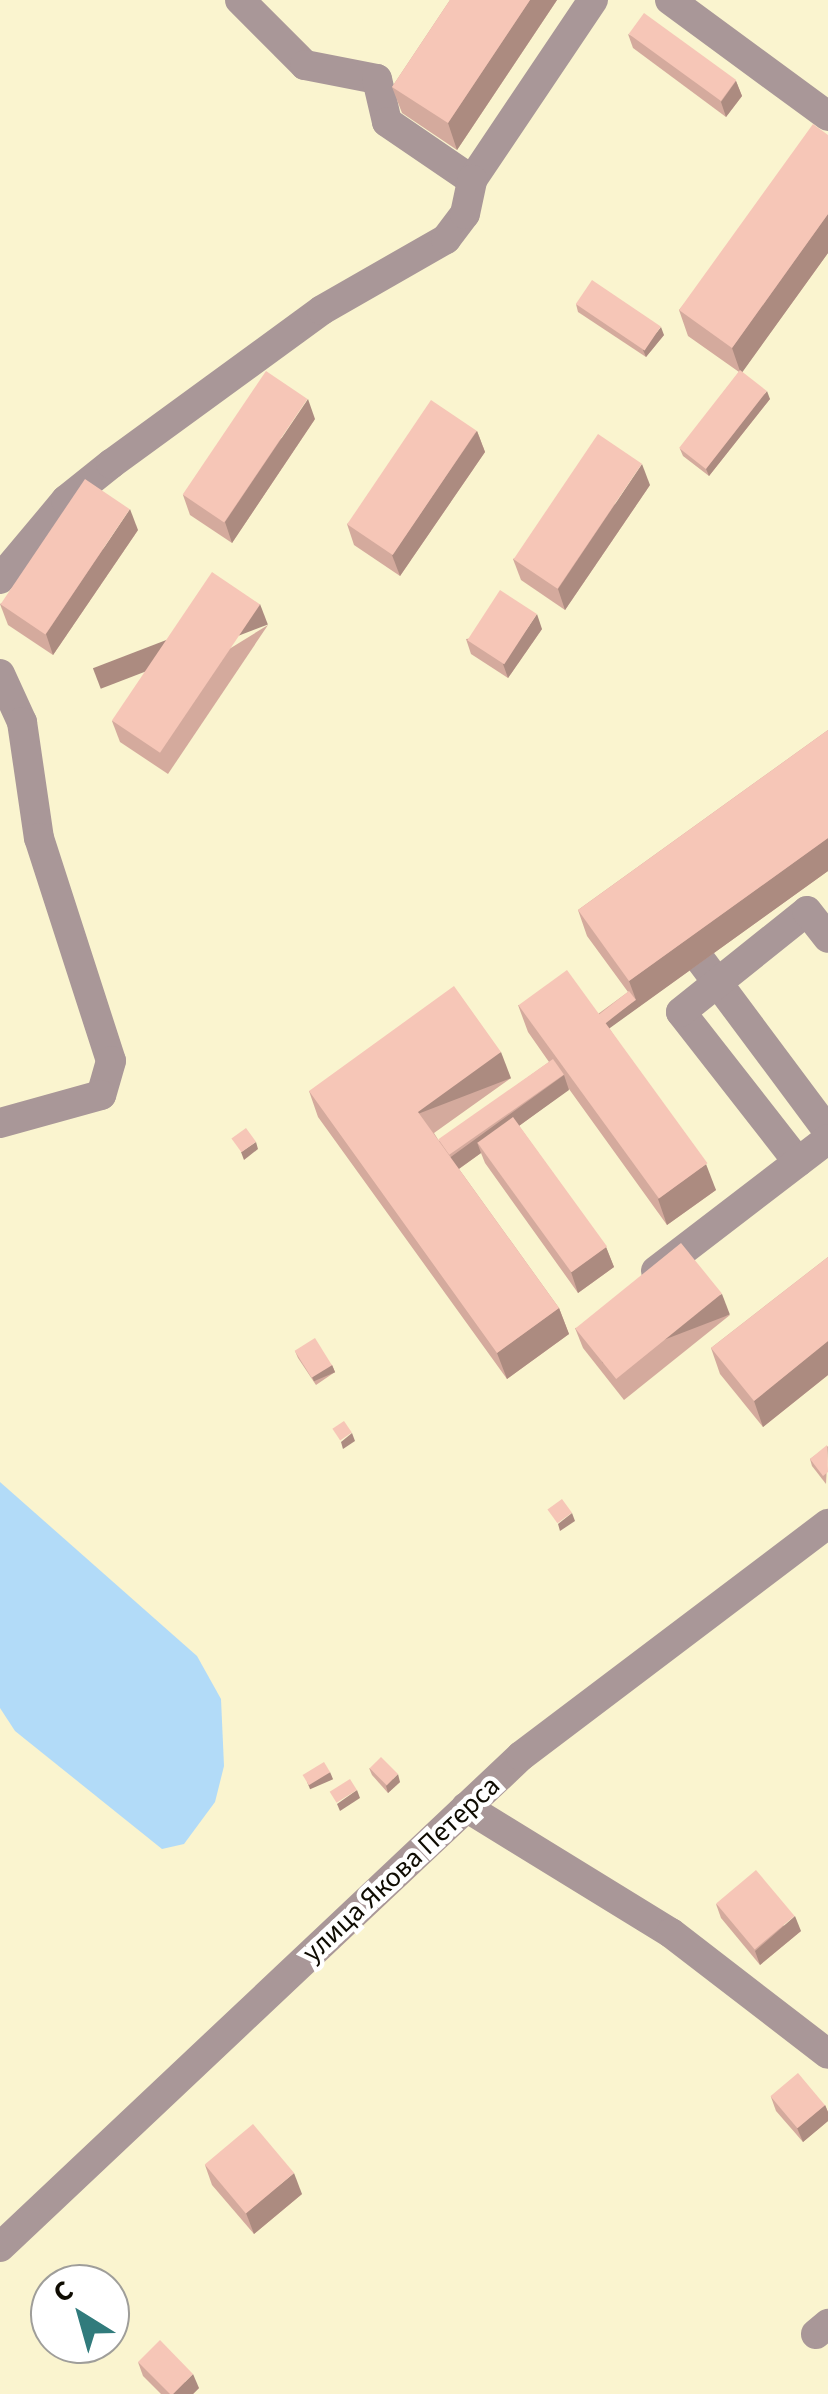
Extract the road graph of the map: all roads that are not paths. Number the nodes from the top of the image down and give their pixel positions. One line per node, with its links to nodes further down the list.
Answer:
1 (240, 0): 5 (street)
2 (593, 0): 5 (street)
3 (670, 0): 4 (street)
4 (828, 116)
5 (472, 180): 6 (street)
6 (0, 579)
7 (0, 674): 10 (street)
8 (828, 938): 9 (street)
9 (710, 972): 11 (street); 13 (street)
10 (0, 1123)
11 (828, 1131)
12 (828, 1139): 13 (street)
13 (798, 1162): 14 (street)
14 (633, 1288)
15 (828, 1524): 16 (street, улица Якова Петерса)
16 (466, 1807): 17 (street); 18 (street, улица Якова Петерса)
17 (828, 2054)
18 (0, 2247)

